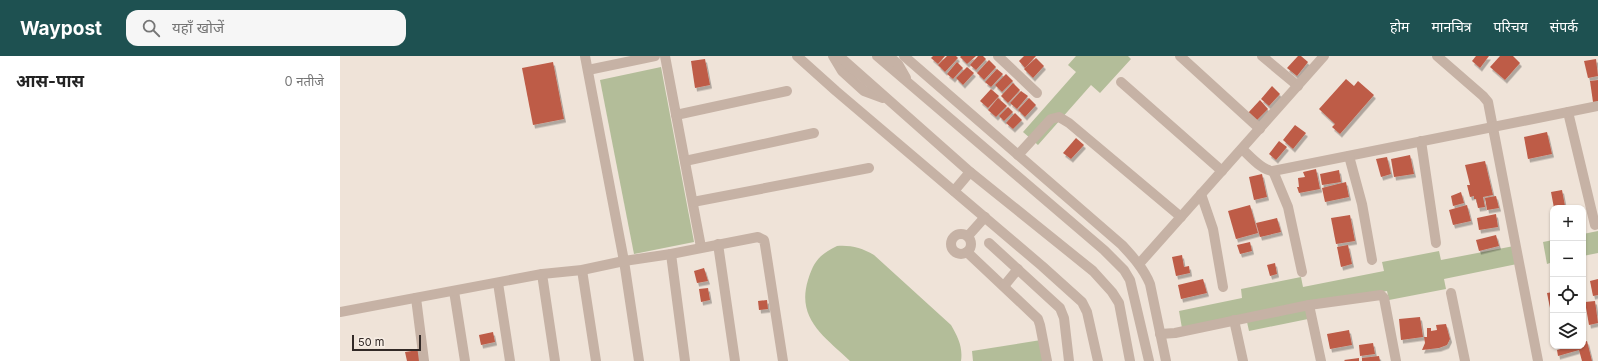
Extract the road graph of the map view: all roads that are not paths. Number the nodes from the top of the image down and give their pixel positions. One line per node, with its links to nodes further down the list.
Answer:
1 (585, 56): 15 (street)
2 (655, 56): 15 (street)
3 (665, 56): 24 (street)
4 (797, 56): 37 (street)
5 (833, 56): 21 (street)
6 (839, 56): 21 (street)
7 (877, 56): 17 (street)
8 (889, 56): 17 (street)
9 (904, 56): 30 (street)
10 (998, 56): 20 (street)
11 (1180, 56): 26 (street)
12 (1262, 56): 18 (street)
13 (1324, 56): 18 (street)
14 (1437, 56): 25 (street)
15 (588, 70): 51 (street)
16 (1121, 82): 34 (street)
17 (910, 86): 80 (street)
18 (1298, 86): 26 (street)
19 (787, 91): 24 (street)
20 (1037, 93)
21 (889, 100): 36 (street)
22 (1598, 106): 23 (street)
23 (1568, 112): 25 (street); 42 (street)
24 (676, 115): 32 (street)
25 (1494, 127): 28 (street); 86 (street)
26 (1260, 129): 29 (street)
27 (814, 133): 32 (street)
28 (1421, 141): 31 (street); 45 (street)
29 (1242, 149): 34 (street); 35 (street)
30 (1018, 155): 40 (street); 52 (street)
31 (1349, 156): 35 (street); 50 (street)
32 (685, 161): 39 (street)
33 (870, 168): 39 (street)
34 (1222, 171): 38 (street)
35 (1273, 171): 55 (street)
36 (970, 172): 37 (street); 79 (street)
37 (954, 191): 41 (street)
38 (1201, 194): 40 (street); 59 (street)
39 (693, 202): 47 (street)
40 (1181, 217): 52 (street)
41 (985, 218): 43 (street); 78 (street)
42 (1595, 225)
43 (968, 236): 48 (street); 48 (street)
44 (989, 243): 53 (street)
45 (1436, 243)
46 (718, 244): 47 (street); 74 (street); 75 (street)
47 (701, 247): 49 (street)
48 (967, 252): 58 (street)
49 (671, 254): 51 (street); 73 (street)
50 (1372, 260)
51 (624, 261): 54 (street); 72 (street)
52 (1139, 264): 66 (street)
53 (1018, 269): 58 (street); 77 (street)
54 (582, 270): 56 (street); 71 (street)
55 (1302, 272)
56 (542, 274): 57 (street); 70 (street)
57 (498, 283): 60 (street); 69 (street)
58 (1004, 286): 76 (street)
59 (1223, 287)
60 (454, 291): 62 (street); 68 (street)
61 (1451, 293): 85 (street)
62 (416, 298): 64 (street); 67 (street)
63 (1309, 305): 65 (street); 83 (street); 84 (street)
64 (340, 312)
65 (1234, 320): 66 (street); 82 (street)
66 (1160, 334): 81 (street)
67 (424, 361)
68 (465, 361)
69 (510, 361)
70 (555, 361)
71 (596, 361)
72 (639, 361)
73 (685, 361)
74 (735, 361)
75 (783, 361)
76 (1047, 361)
77 (1069, 361)
78 (1098, 361)
79 (1130, 361)
80 (1149, 361)
81 (1166, 361)
82 (1243, 361)
83 (1322, 361)
84 (1396, 361)
85 (1465, 361)
86 (1538, 361)

